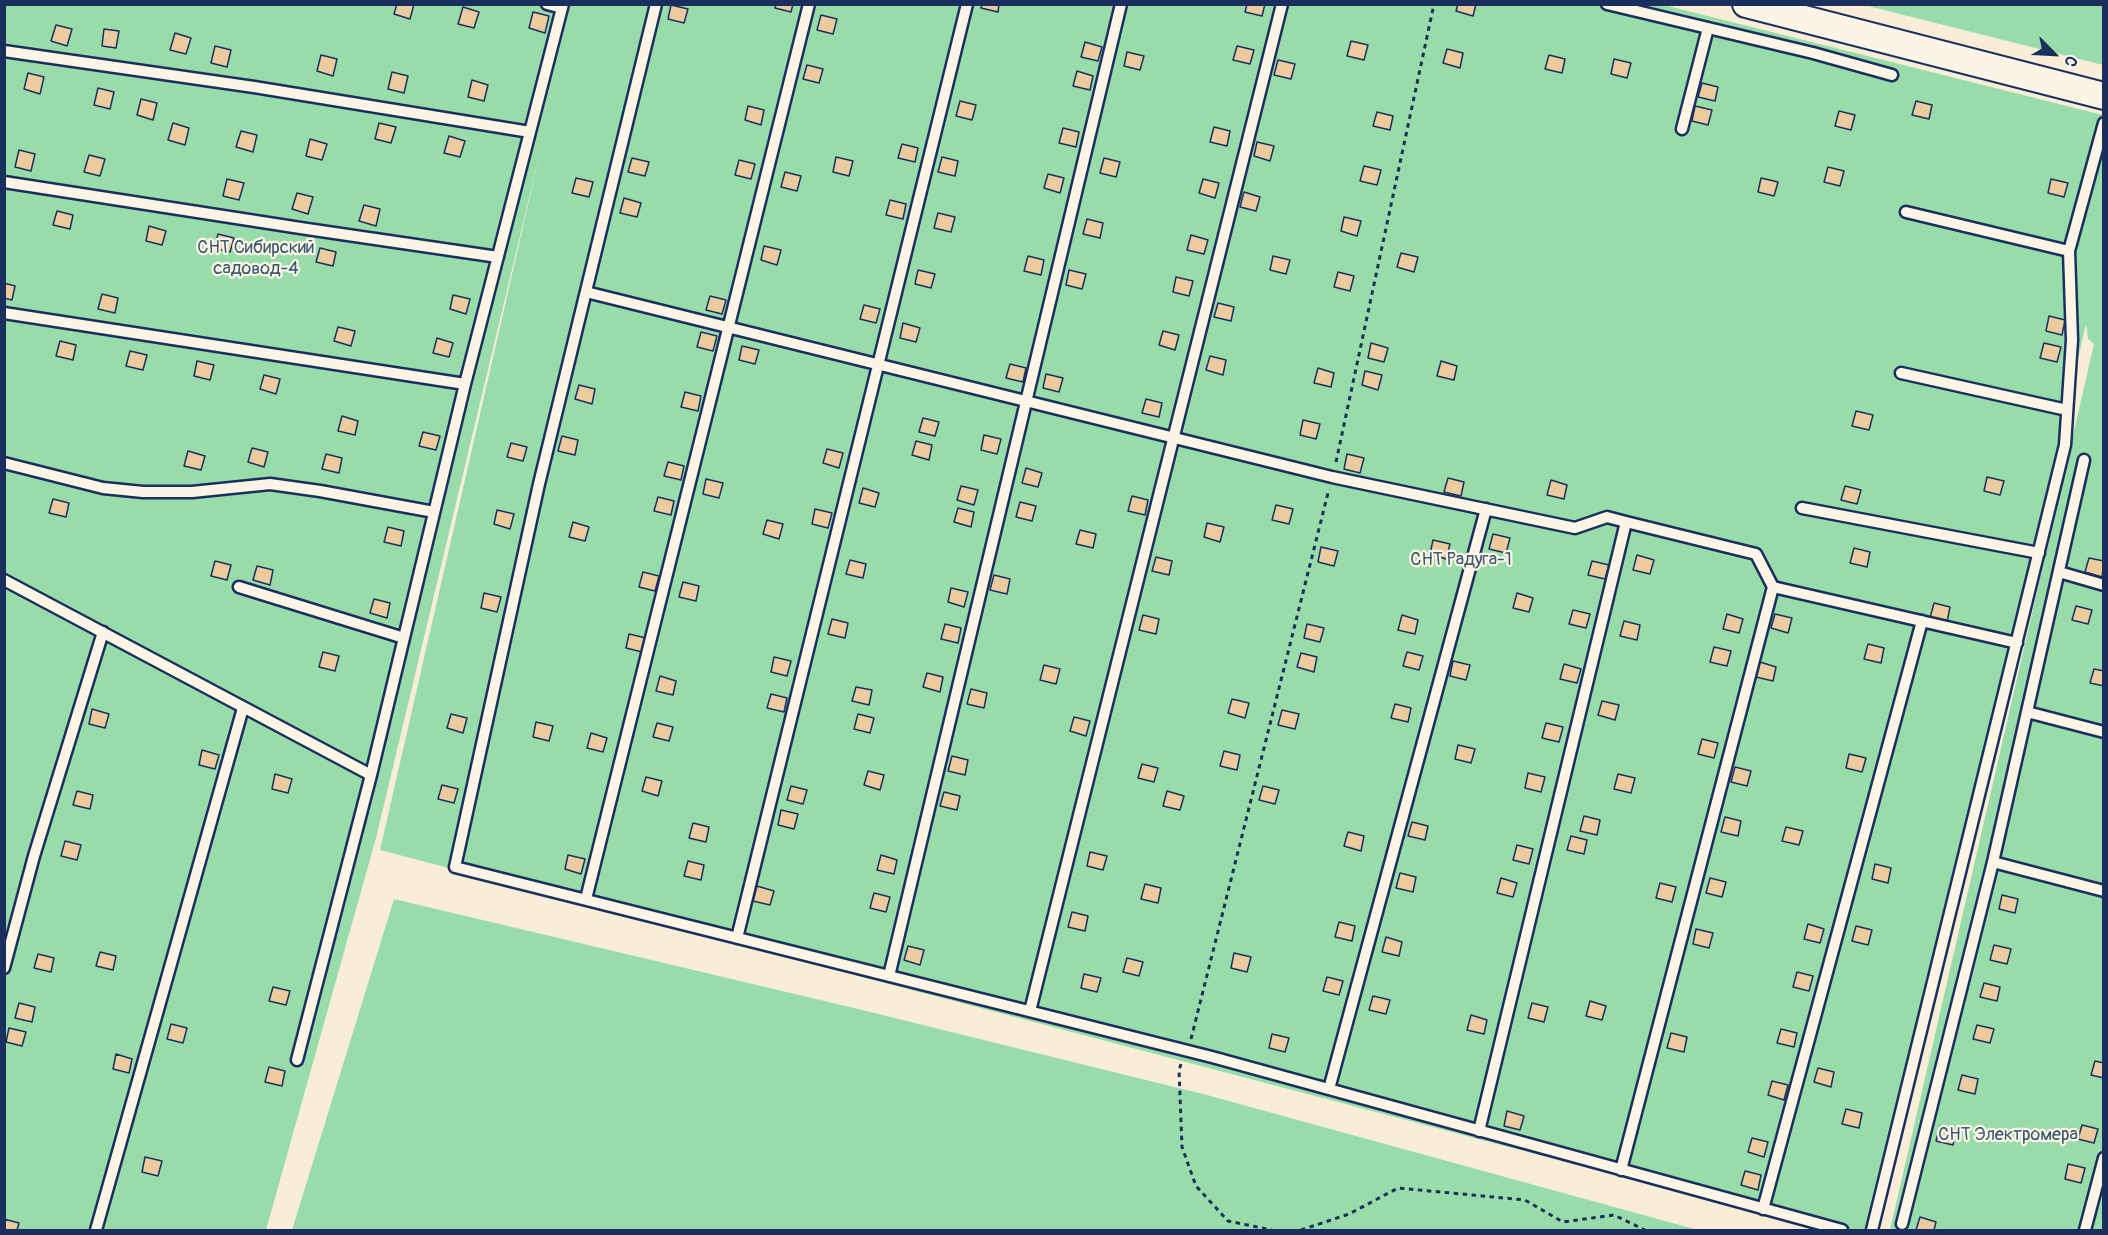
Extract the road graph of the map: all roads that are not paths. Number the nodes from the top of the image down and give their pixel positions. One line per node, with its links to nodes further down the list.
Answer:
1 (547, 4): 9 (lane)
2 (656, 4): 21 (lane)
3 (809, 4): 23 (lane)
4 (967, 4): 24 (lane)
5 (1121, 4): 27 (lane)
6 (1282, 4): 29 (lane)
7 (1607, 4): 10 (lane)
8 (1746, 4): 13 (street)
9 (563, 6): 16 (lane)
10 (1708, 28): 12 (lane); 15 (lane)
11 (4, 51): 16 (lane)
12 (1892, 75)
13 (2103, 96)
14 (2103, 123): 19 (lane)
15 (1682, 129)
16 (530, 132): 20 (lane)
17 (4, 182): 20 (lane)
18 (1906, 212): 19 (lane)
19 (2069, 251): 28 (lane)
20 (498, 257): 26 (lane)
21 (586, 292): 23 (lane); 52 (lane)
22 (4, 313): 26 (lane)
23 (729, 327): 24 (lane); 52 (lane)
24 (879, 364): 27 (lane); 53 (lane)
25 (1901, 373): 28 (lane)
26 (465, 384): 34 (lane)
27 (1026, 400): 29 (lane); 55 (lane)
28 (2067, 410): 36 (lane)
29 (1173, 437): 33 (lane); 56 (lane)
30 (2084, 460): 37 (lane)
31 (4, 463): 34 (lane)
32 (1802, 508): 36 (lane)
33 (1486, 510): 35 (lane); 58 (lane)
34 (434, 512): 44 (lane)
35 (1626, 522): 41 (lane); 59 (lane)
36 (2039, 553): 45 (lane)
37 (2059, 572): 39 (lane); 47 (lane)
38 (4, 580): 43 (lane)
39 (2103, 585)
40 (239, 587): 44 (lane)
41 (1773, 587): 42 (lane); 61 (lane)
42 (1922, 621): 45 (lane); 62 (lane)
43 (103, 632): 46 (lane); 54 (lane)
44 (404, 638): 49 (lane)
45 (2017, 643): 66 (lane)
46 (243, 708): 49 (lane); 64 (lane)
47 (2027, 712): 48 (lane); 50 (lane)
48 (2103, 732)
49 (370, 775): 57 (lane)
50 (1993, 861): 51 (lane); 63 (lane)
51 (2103, 891)
52 (586, 900): 53 (lane)
53 (737, 938): 55 (lane)
54 (4, 968)
55 (889, 976): 56 (lane)
56 (1030, 1011): 58 (lane)
57 (297, 1060)
58 (1329, 1089): 59 (lane)
59 (1479, 1131): 61 (lane)
60 (2103, 1158): 67 (lane)
61 (1622, 1170): 62 (lane)
62 (1763, 1209): 65 (lane)
63 (1902, 1224)
64 (96, 1230)
65 (1842, 1230)
66 (1872, 1230)
67 (2085, 1230)

